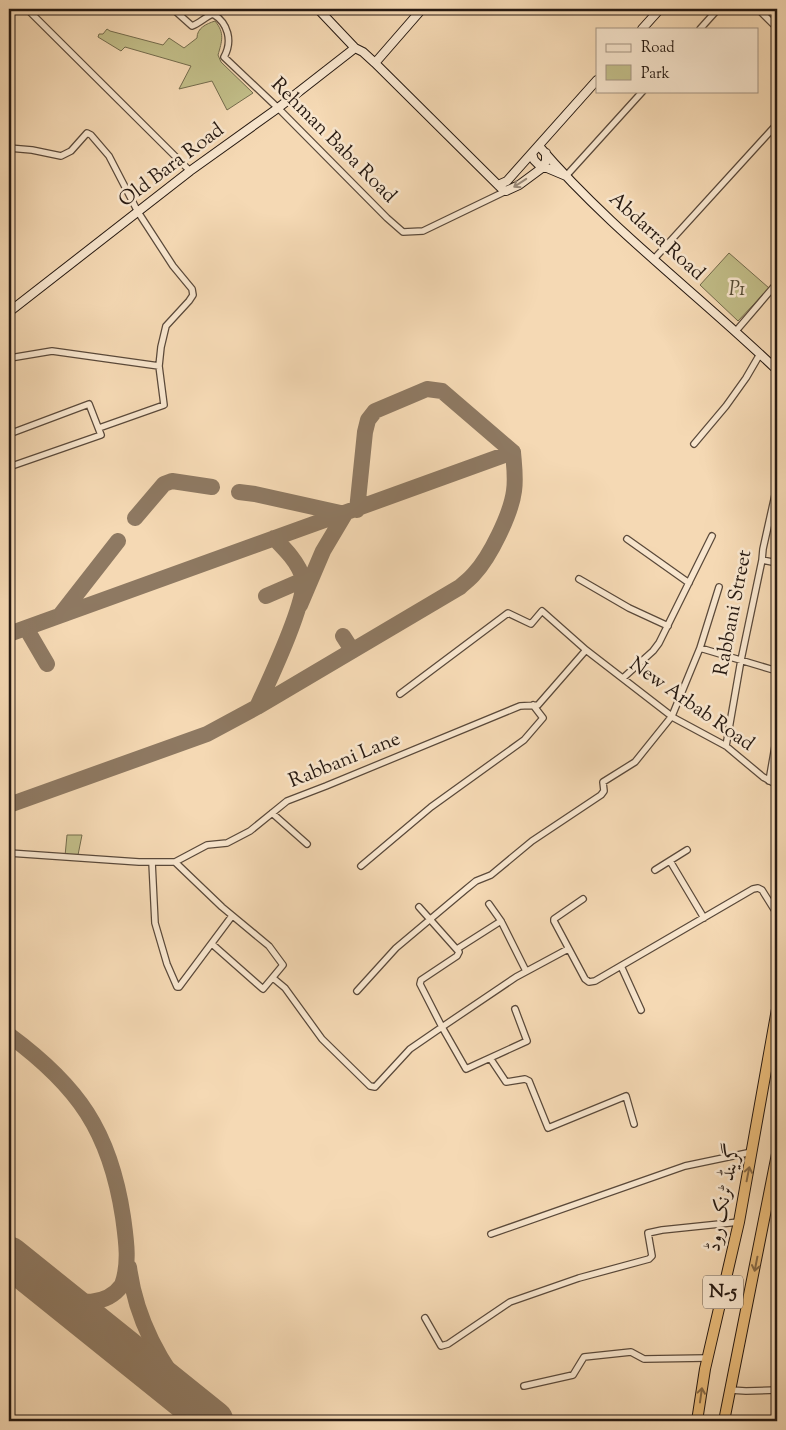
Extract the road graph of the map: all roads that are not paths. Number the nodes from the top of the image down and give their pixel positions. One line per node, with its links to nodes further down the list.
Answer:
1 (27, 9): 22 (street)
2 (173, 9): 15 (street, Rehman Baba Road)
3 (318, 9): 11 (street)
4 (422, 9): 12 (street)
5 (660, 9): 8 (street)
6 (718, 9): 9 (street)
7 (758, 9): 10 (street)
8 (643, 28)
9 (701, 28)
10 (777, 28)
11 (355, 48): 12 (street); 15 (street, Old Bara Road)
12 (375, 63): 24 (street)
13 (596, 81): 17 (street)
14 (642, 92): 23 (street)
15 (278, 108): 22 (street, Old Bara Road); 25 (street, Rehman Baba Road)
16 (777, 124): 27 (street)
17 (539, 146): 19 (street); 20 (street, Abdarra Road)
18 (9, 148): 26 (street)
19 (532, 153): 21 (street); 24 (street)
20 (546, 153): 21 (street); 23 (street, Abdarra Road)
21 (542, 168): 23 (street); 25 (street, one-way to 25)
22 (190, 172): 26 (street, Old Bara Road)
23 (566, 176): 27 (street, Abdarra Road)
24 (498, 185): 25 (street)
25 (506, 191)
26 (138, 212): 29 (street, Old Bara Road); 33 (street)
27 (654, 259): 30 (street, Abdarra Road)
28 (777, 283): 30 (street)
29 (9, 312)
30 (736, 331): 32 (street, Abdarra Road)
31 (9, 354): 33 (street)
32 (760, 354): 34 (street, Abdarra Road); 37 (street)
33 (158, 366): 35 (street)
34 (777, 370)
35 (99, 428): 36 (street); 38 (street)
36 (9, 434)
37 (694, 444)
38 (9, 468)
39 (777, 486): 42 (street, Rabbani Street)
40 (712, 536): 45 (street)
41 (627, 539): 45 (street)
42 (762, 560): 43 (street); 50 (street, Rabbani Street)
43 (777, 563)
44 (579, 578): 47 (street)
45 (689, 583): 47 (street)
46 (718, 587): 48 (street)
47 (668, 626): 52 (street)
48 (700, 648): 50 (street); 55 (street)
49 (586, 650): 52 (street, New Arbab Road); 53 (street, New Arbab Road); 54 (street)
50 (741, 660): 51 (street); 57 (street, Rabbani Street)
51 (777, 670)
52 (623, 678): 55 (street, New Arbab Road)
53 (400, 694)
54 (533, 706): 60 (street, Rabbani Lane); 67 (street)
55 (672, 716): 57 (street, New Arbab Road); 75 (street)
56 (777, 735): 58 (street)
57 (726, 746): 58 (street, New Arbab Road)
58 (769, 780): 59 (street, New Arbab Road)
59 (777, 785)
60 (272, 813): 61 (street); 66 (street, Rabbani Lane)
61 (307, 844)
62 (687, 850): 64 (street)
63 (9, 853): 65 (street, Rabbani Lane)
64 (670, 861): 68 (street); 74 (street)
65 (152, 862): 66 (street, Rabbani Lane); 77 (street)
66 (175, 862): 73 (street)
67 (361, 866)
68 (655, 870)
69 (583, 899): 79 (street)
70 (489, 904): 76 (street)
71 (419, 907): 75 (street)
72 (777, 914): 74 (street)
73 (232, 916): 77 (street); 82 (street)
74 (704, 918): 80 (street)
75 (431, 919): 78 (street); 83 (street)
76 (501, 921): 78 (street); 81 (street)
77 (212, 944): 82 (street)
78 (457, 949): 87 (street)
79 (568, 949): 80 (street); 81 (street)
80 (621, 966): 85 (street)
81 (526, 971): 87 (street)
82 (273, 978): 87 (street)
83 (357, 991)
84 (515, 1009): 88 (street)
85 (641, 1010)
86 (777, 1010): 90 (highway, گرینڈ ٹرنک روڈ / N-5)
87 (442, 1027): 88 (street)
88 (490, 1058): 89 (street)
89 (634, 1124)
90 (752, 1152): 92 (highway, گرینڈ ٹرنک روڈ / N-5, one-way to 90); 93 (street)
91 (777, 1154): 97 (highway, N-5, one-way to 97)
92 (739, 1222): 94 (street); 95 (highway, گرینڈ ٹرنک روڈ / N-5)
93 (490, 1234)
94 (425, 1318)
95 (707, 1358): 96 (street); 99 (highway, گرینڈ ٹرنک روڈ / N-5, one-way to 95)
96 (524, 1386)
97 (730, 1390): 98 (street); 100 (highway, N-5)
98 (777, 1390)
99 (697, 1421)
100 (724, 1421)

